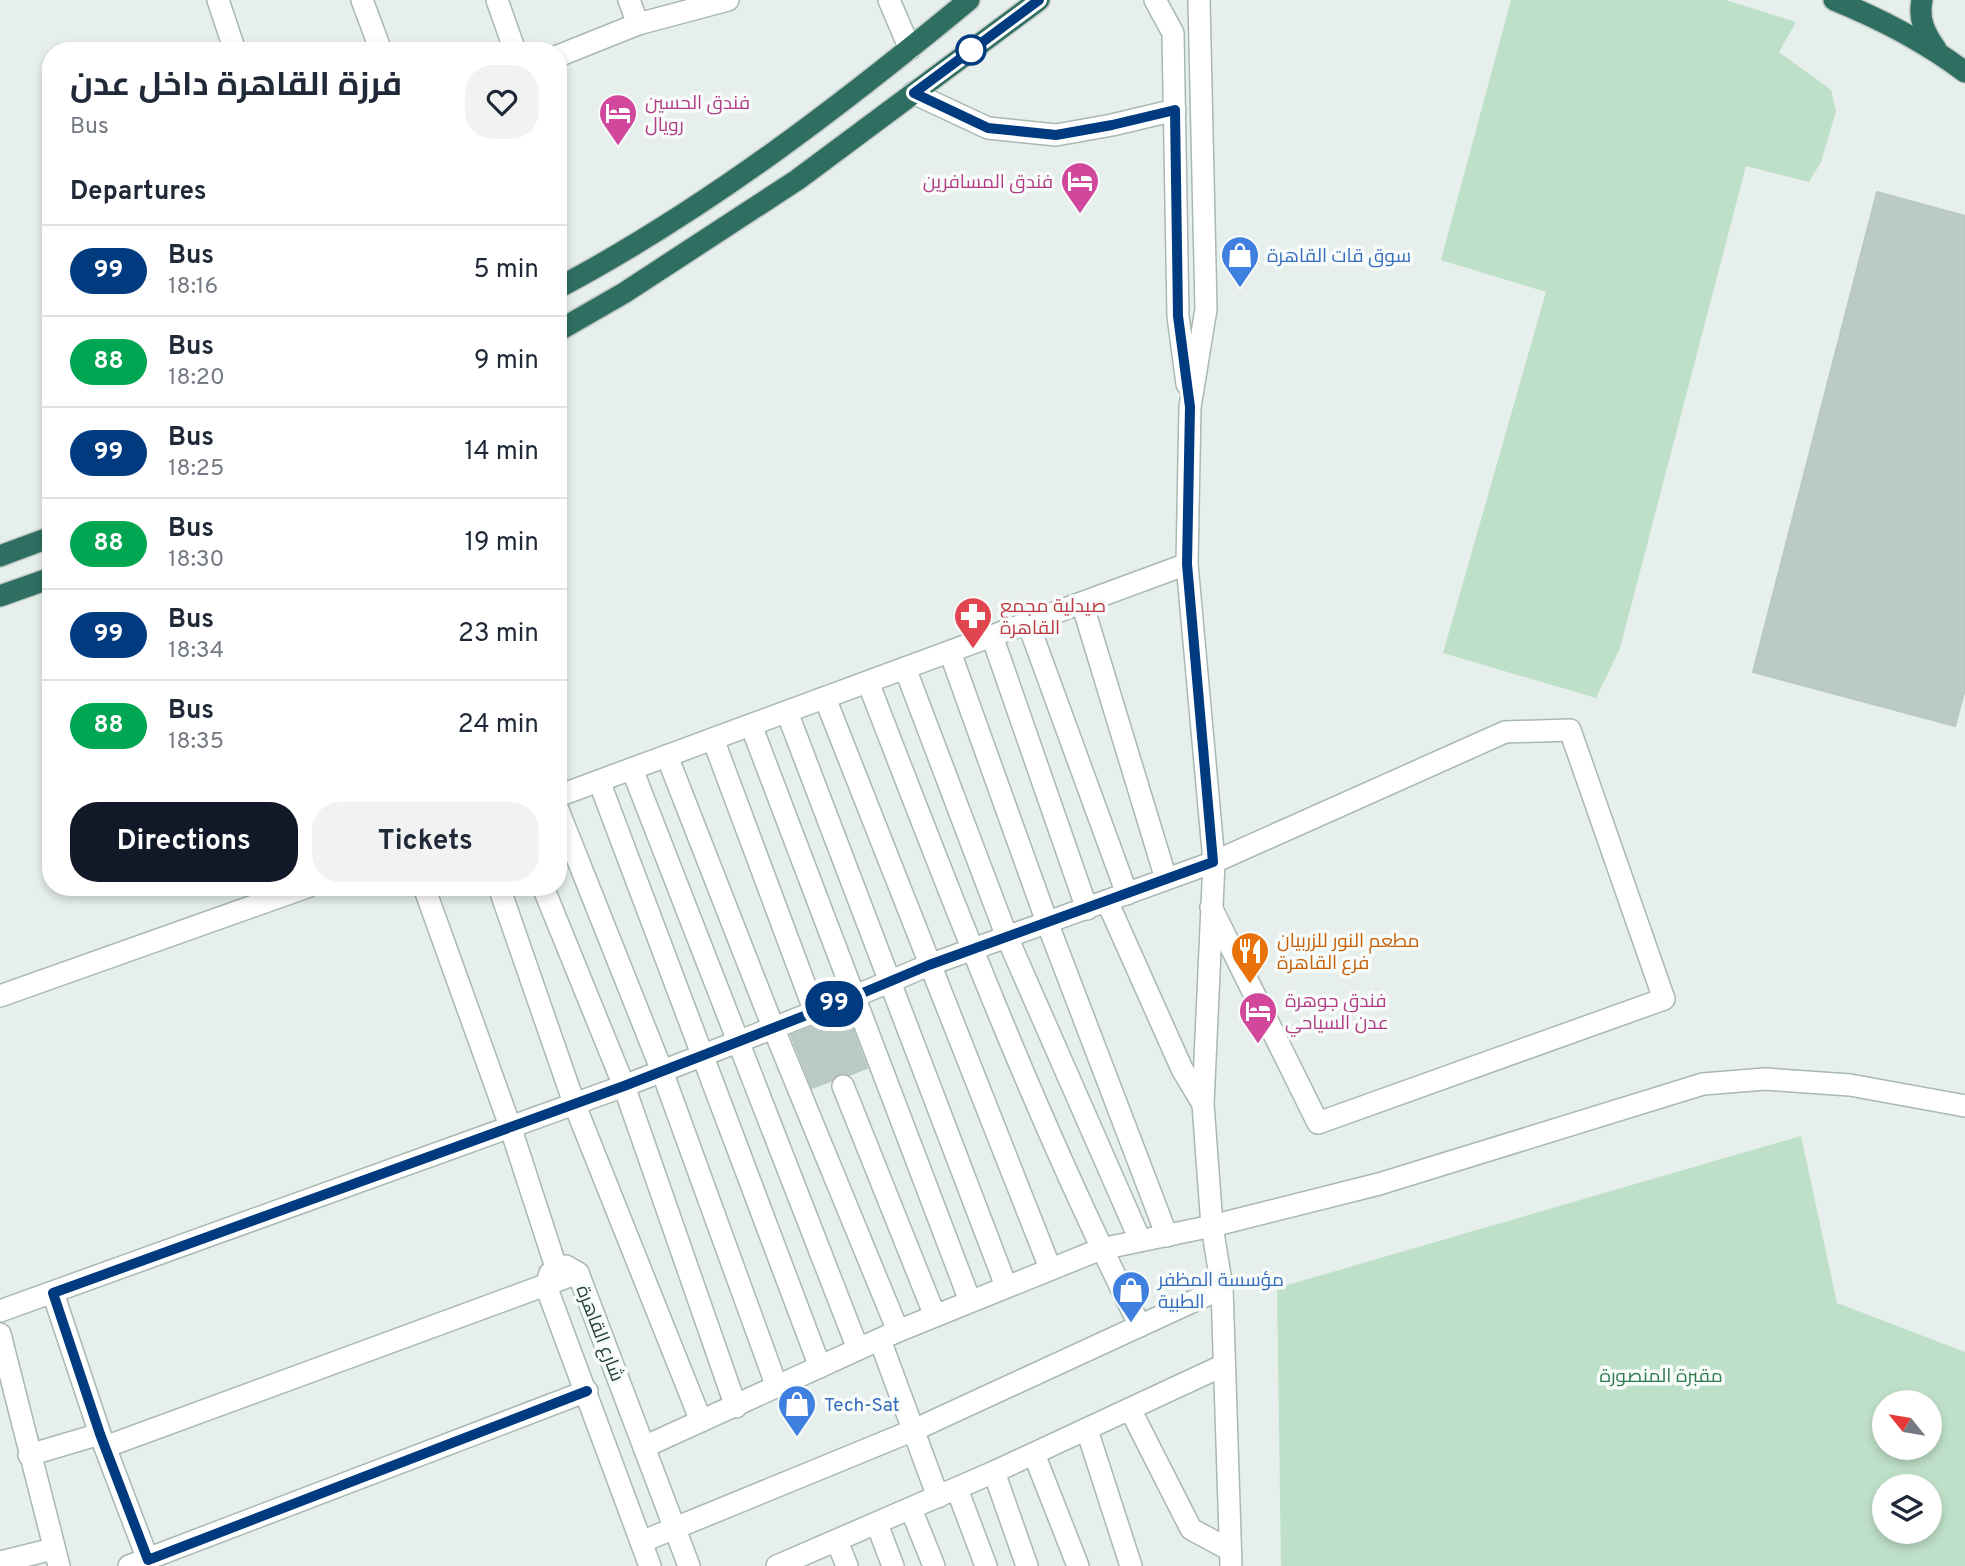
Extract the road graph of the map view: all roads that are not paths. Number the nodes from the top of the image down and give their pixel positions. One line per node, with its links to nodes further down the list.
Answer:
1 (218, 0): 16 (street)
2 (362, 0): 17 (street)
3 (497, 0): 18 (street)
4 (629, 0): 14 (street)
5 (728, 0): 14 (street)
6 (889, 0): 19 (street)
7 (969, 0): 19 (highway)
8 (1039, 0): 23 (highway)
9 (1155, 0): 24 (street)
10 (1199, 0): 15 (street)
11 (1211, 0): 15 (street)
12 (1835, 0): 20 (highway)
13 (1922, 0): 20 (highway)
14 (638, 24): 21 (street)
15 (1199, 28): 27 (street)
16 (232, 42)
17 (377, 42)
18 (512, 42)
19 (910, 49): 25 (highway)
20 (1936, 50): 22 (highway)
21 (567, 52)
22 (1965, 72)
23 (914, 93): 24 (street); 26 (highway)
24 (1175, 110): 27 (street)
25 (567, 283)
26 (567, 326)
27 (1190, 407): 32 (street)
28 (42, 541): 30 (highway)
29 (0, 549): 30 (street)
30 (22, 549): 31 (highway)
31 (0, 556)
32 (1187, 564): 35 (street); 50 (street)
33 (42, 581): 34 (highway)
34 (0, 596)
35 (1082, 603): 36 (street); 51 (street)
36 (1028, 623): 37 (street); 52 (street)
37 (992, 636): 38 (street); 57 (street)
38 (950, 652): 39 (street); 59 (street)
39 (905, 668): 40 (street); 60 (street)
40 (868, 682): 41 (street); 61 (street)
41 (825, 698): 42 (street); 62 (street)
42 (787, 712): 43 (street); 63 (street)
43 (751, 725): 44 (street); 65 (street)
44 (713, 739): 45 (street); 66 (street)
45 (667, 756): 46 (street); 67 (street)
46 (632, 769): 47 (street); 68 (street)
47 (599, 781): 48 (street); 69 (street)
48 (567, 793)
49 (567, 833): 70 (street)
50 (1213, 862): 51 (street); 58 (street); 58 (street)
51 (1167, 879): 52 (street)
52 (1127, 894): 57 (street)
53 (282, 896): 64 (street)
54 (427, 896): 76 (street)
55 (502, 896): 73 (street)
56 (547, 896): 71 (street)
57 (1097, 905): 59 (street); 74 (street)
58 (1211, 907): 74 (street)
59 (1047, 922): 60 (street); 78 (street)
60 (1006, 937): 61 (street); 79 (street)
61 (971, 949): 62 (street); 80 (street)
62 (929, 965): 63 (street); 82 (street)
63 (891, 981): 65 (street); 85 (street)
64 (0, 996)
65 (853, 997): 66 (street); 88 (street)
66 (815, 1012): 67 (street)
67 (773, 1027): 68 (street); 93 (street)
68 (737, 1041): 69 (street); 94 (street)
69 (702, 1055): 70 (street); 96 (street)
70 (662, 1071): 71 (street); 97 (street)
71 (624, 1086): 73 (street); 99 (street)
72 (843, 1086): 90 (street)
73 (574, 1103): 76 (street); 101 (street)
74 (1203, 1104): 77 (street)
75 (1965, 1106): 77 (street)
76 (510, 1126): 81 (street); 87 (street)
77 (1212, 1226): 78 (street); 86 (street)
78 (1167, 1236): 79 (street)
79 (1140, 1240): 80 (street)
80 (1101, 1249): 82 (street); 91 (street)
81 (554, 1261): 83 (street, شارع القاهرة); 84 (street, شارع القاهرة)
82 (1050, 1268): 85 (street)
83 (578, 1273): 84 (street); 105 (street, شارع القاهرة)
84 (546, 1286): 98 (street, شارع القاهرة); 104 (street)
85 (1006, 1286): 88 (street)
86 (1222, 1288): 91 (street); 95 (street)
87 (53, 1293): 89 (street); 104 (street)
88 (970, 1301): 90 (street)
89 (0, 1311)
90 (934, 1316): 93 (street)
91 (1140, 1326): 102 (street)
92 (0, 1334): 107 (street)
93 (889, 1335): 94 (street); 102 (street)
94 (858, 1349): 96 (street)
95 (1224, 1365): 100 (street); 116 (street)
96 (820, 1367): 97 (street)
97 (777, 1387): 99 (street)
98 (587, 1391): 114 (street, شارع القاهرة); 119 (street)
99 (736, 1407): 101 (street)
100 (1130, 1409): 103 (street); 116 (street)
101 (701, 1421): 105 (street)
102 (914, 1430): 109 (street); 112 (street)
103 (1087, 1430): 106 (street); 129 (street)
104 (103, 1440): 107 (street); 119 (street)
105 (644, 1447): 112 (street, شارع القاهرة)
106 (1034, 1454): 108 (street); 128 (street)
107 (29, 1455): 115 (street)
108 (994, 1472): 109 (street); 127 (street)
109 (948, 1493): 110 (street); 126 (street)
110 (911, 1509): 111 (street); 125 (street)
111 (877, 1524): 113 (street); 124 (street)
112 (675, 1530): 114 (street); 121 (street, شارع القاهرة)
113 (837, 1541): 118 (street); 123 (street)
114 (641, 1542): 120 (street, شارع القاهرة)
115 (56, 1557): 117 (street)
116 (1231, 1558)
117 (0, 1562)
118 (802, 1562): 122 (street)
119 (138, 1563)
120 (650, 1566)
121 (689, 1566)
122 (777, 1566)
123 (847, 1566)
124 (893, 1566)
125 (934, 1566)
126 (986, 1566)
127 (1027, 1566)
128 (1078, 1566)
129 (1131, 1566)

